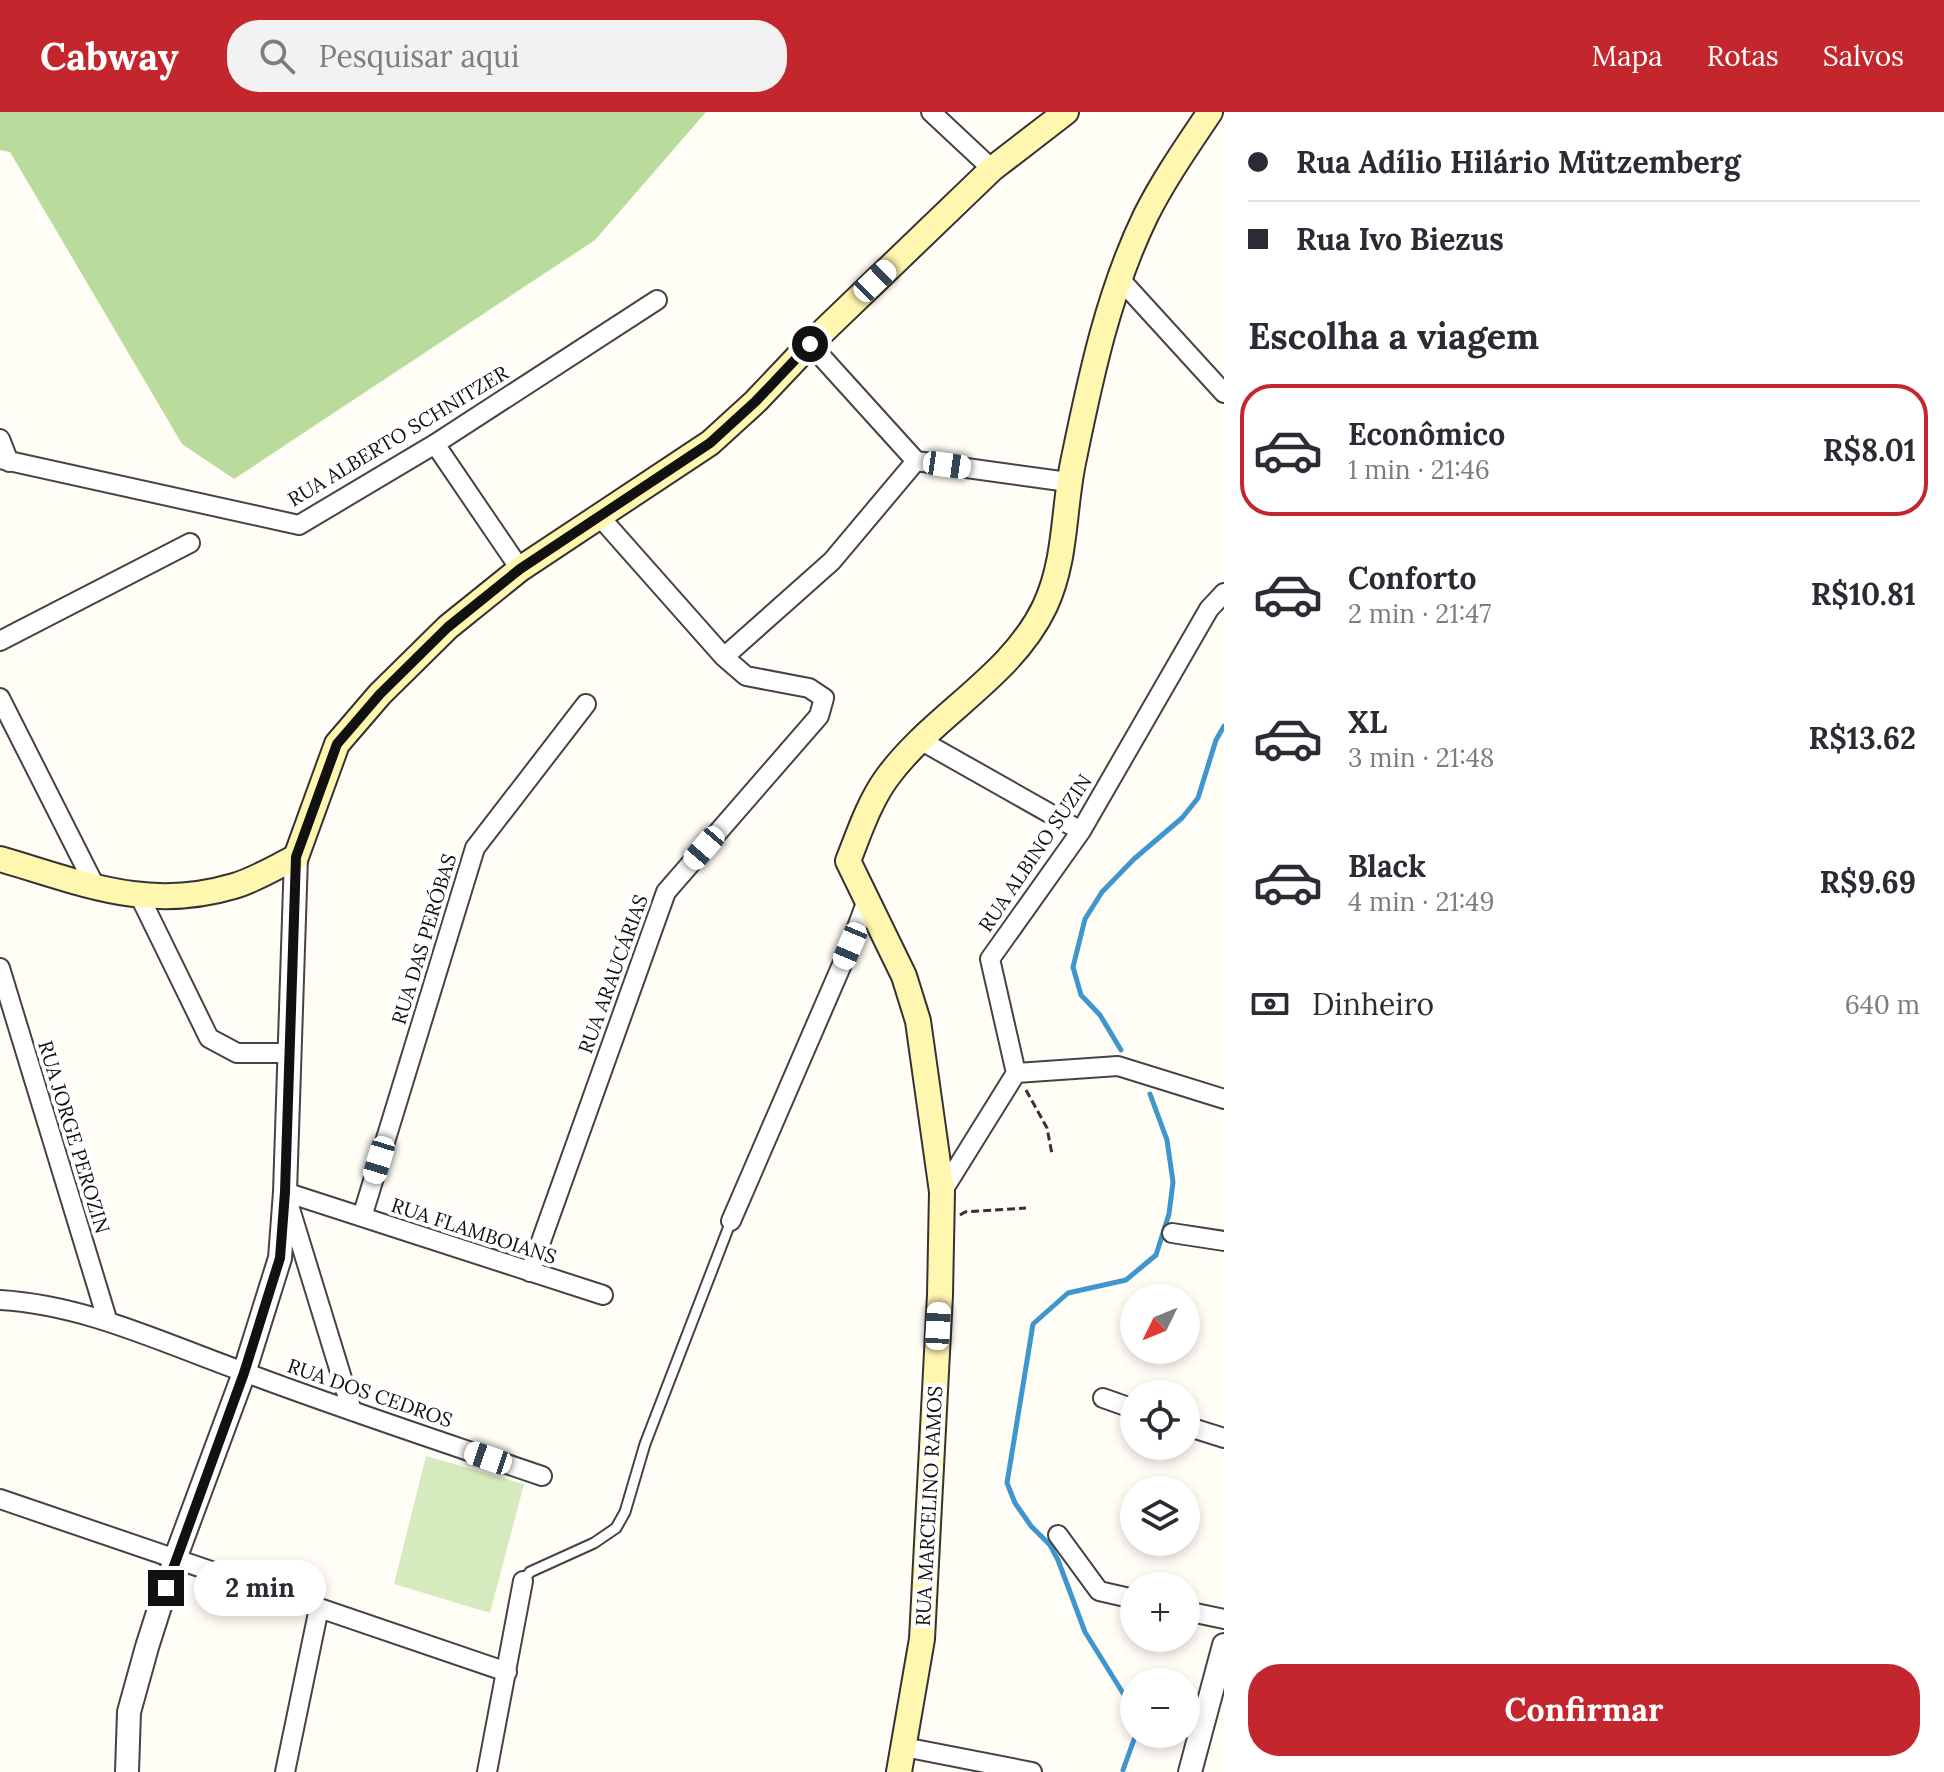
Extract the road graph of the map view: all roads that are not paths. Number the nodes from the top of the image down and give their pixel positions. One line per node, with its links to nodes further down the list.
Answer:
1 (931, 112): 4 (street)
2 (1066, 112): 4 (main road)
3 (1210, 112): 5 (main road, RUA MARCELINO RAMOS)
4 (992, 169): 7 (main road)
5 (1119, 278): 8 (street); 13 (main road, RUA MARCELINO RAMOS)
6 (657, 300): 10 (street, RUA ALBERTO SCHNITZER)
7 (810, 344): 12 (street); 14 (main road)
8 (1224, 393)
9 (0, 439): 11 (street)
10 (435, 444): 11 (street, RUA ALBERTO SCHNITZER); 16 (street)
11 (5, 460)
12 (916, 461): 13 (street); 19 (street)
13 (1068, 482): 22 (main road, RUA MARCELINO RAMOS)
14 (600, 517): 16 (main road); 19 (street, RUA ARAUCÁRIAS)
15 (190, 543): 18 (street)
16 (520, 569): 24 (main road)
17 (1224, 593): 23 (street, RUA ALBINO SUZIN)
18 (0, 641)
19 (724, 657): 39 (street, RUA ARAUCÁRIAS)
20 (0, 698): 26 (street)
21 (586, 704): 35 (street, RUA DAS PERÓBAS)
22 (920, 740): 23 (street); 28 (main road, RUA MARCELINO RAMOS)
23 (1081, 831): 31 (street, RUA ALBINO SUZIN)
24 (296, 857): 27 (main road); 30 (street)
25 (0, 859): 26 (main road)
26 (95, 886): 27 (main road)
27 (140, 897): 30 (street)
28 (867, 900): 34 (main road, RUA MARCELINO RAMOS); 36 (street)
29 (0, 968): 42 (street, RUA JORGE PEROZIN)
30 (289, 1053): 33 (street)
31 (1016, 1073): 32 (street); 34 (street)
32 (1224, 1099)
33 (285, 1192): 35 (street, RUA FLAMBOIANS); 43 (street); 46 (street)
34 (942, 1192): 60 (main road, RUA MARCELINO RAMOS)
35 (362, 1217): 39 (street, RUA FLAMBOIANS)
36 (731, 1221): 53 (lane)
37 (1172, 1233): 38 (street)
38 (1224, 1241)
39 (530, 1272): 40 (street, RUA FLAMBOIANS)
40 (603, 1295)
41 (0, 1300): 42 (street, RUA DOS CEDROS)
42 (107, 1319): 43 (street, RUA DOS CEDROS)
43 (244, 1373): 46 (street, RUA DOS CEDROS); 52 (street)
44 (1103, 1398): 45 (street)
45 (1120, 1404)
46 (352, 1411): 49 (street, RUA DOS CEDROS)
47 (1200, 1430): 48 (street)
48 (1224, 1438)
49 (542, 1476)
50 (0, 1499): 52 (street)
51 (1058, 1535): 54 (street)
52 (175, 1559): 55 (street); 62 (street)
53 (523, 1581): 59 (street)
54 (1120, 1596)
55 (319, 1608): 59 (street); 63 (street)
56 (1200, 1614): 57 (street)
57 (1224, 1619)
58 (1224, 1645): 66 (street)
59 (507, 1672): 64 (street)
60 (904, 1747): 61 (street); 65 (main road, RUA MARCELINO RAMOS)
61 (1024, 1771)
62 (127, 1772)
63 (285, 1772)
64 (487, 1772)
65 (899, 1772)
66 (1190, 1772)

